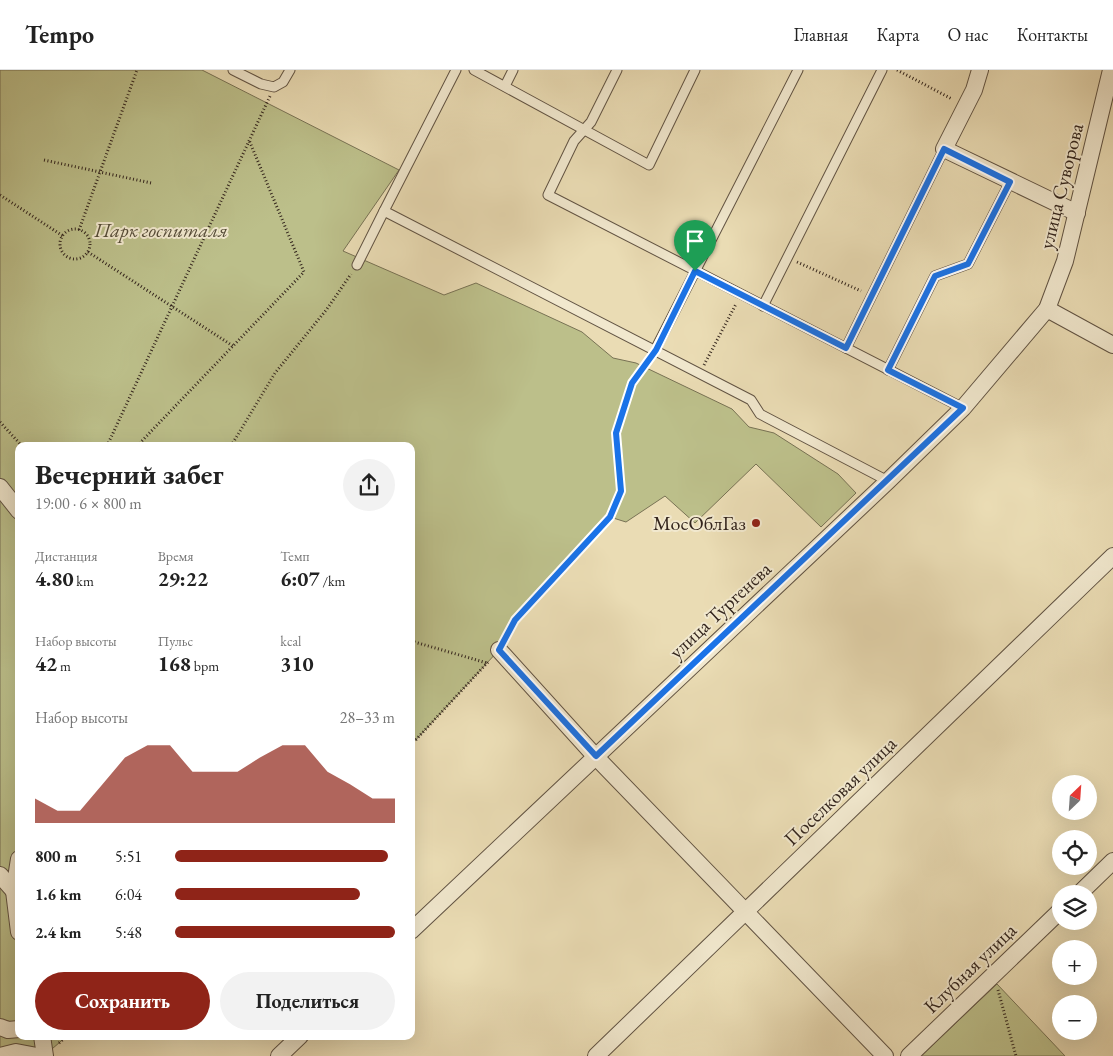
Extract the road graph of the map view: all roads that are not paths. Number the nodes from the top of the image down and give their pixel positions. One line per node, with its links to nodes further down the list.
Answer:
1 (233, 70): 2 (lane)
2 (290, 70)
3 (456, 70): 16 (lane)
4 (474, 70): 12 (lane)
5 (513, 70): 12 (lane)
6 (617, 70): 13 (lane)
7 (695, 70): 13 (lane)
8 (798, 70): 19 (lane)
9 (882, 70): 20 (lane)
10 (980, 70): 14 (street)
11 (1111, 70): 17 (street, улица Суворова)
12 (505, 86): 13 (lane)
13 (584, 129): 19 (lane)
14 (944, 149): 15 (street); 23 (lane)
15 (1010, 182): 17 (street); 25 (lane)
16 (384, 211): 18 (lane); 24 (lane)
17 (1077, 213): 21 (street, улица Суворова)
18 (357, 265)
19 (695, 271): 20 (lane); 24 (lane)
20 (763, 306): 23 (lane)
21 (1047, 309): 22 (street); 26 (street, улица Тургенева)
22 (1113, 345)
23 (846, 348): 25 (lane)
24 (656, 350): 27 (lane)
25 (888, 370): 26 (lane)
26 (963, 408): 27 (street, улица Тургенева)
27 (888, 481): 32 (street, улица Тургенева)
28 (0, 487): 29 (street)
29 (15, 506)
30 (1113, 556): 39 (street, Поселковая улица)
31 (499, 650): 32 (street)
32 (596, 756): 39 (street); 41 (street, улица Тургенева)
33 (1113, 861): 36 (street)
34 (0, 875): 37 (street)
35 (15, 885): 37 (street)
36 (1088, 885)
37 (14, 891): 38 (street)
38 (15, 899)
39 (746, 912): 49 (street, Поселковая улица); 50 (street)
40 (1052, 919): 51 (street, Клубная улица)
41 (415, 927)
42 (0, 1027): 43 (street)
43 (15, 1029)
44 (42, 1040): 47 (street)
45 (296, 1040): 48 (street)
46 (0, 1056): 47 (street)
47 (43, 1056)
48 (279, 1056)
49 (596, 1056)
50 (884, 1056)
51 (909, 1056)

